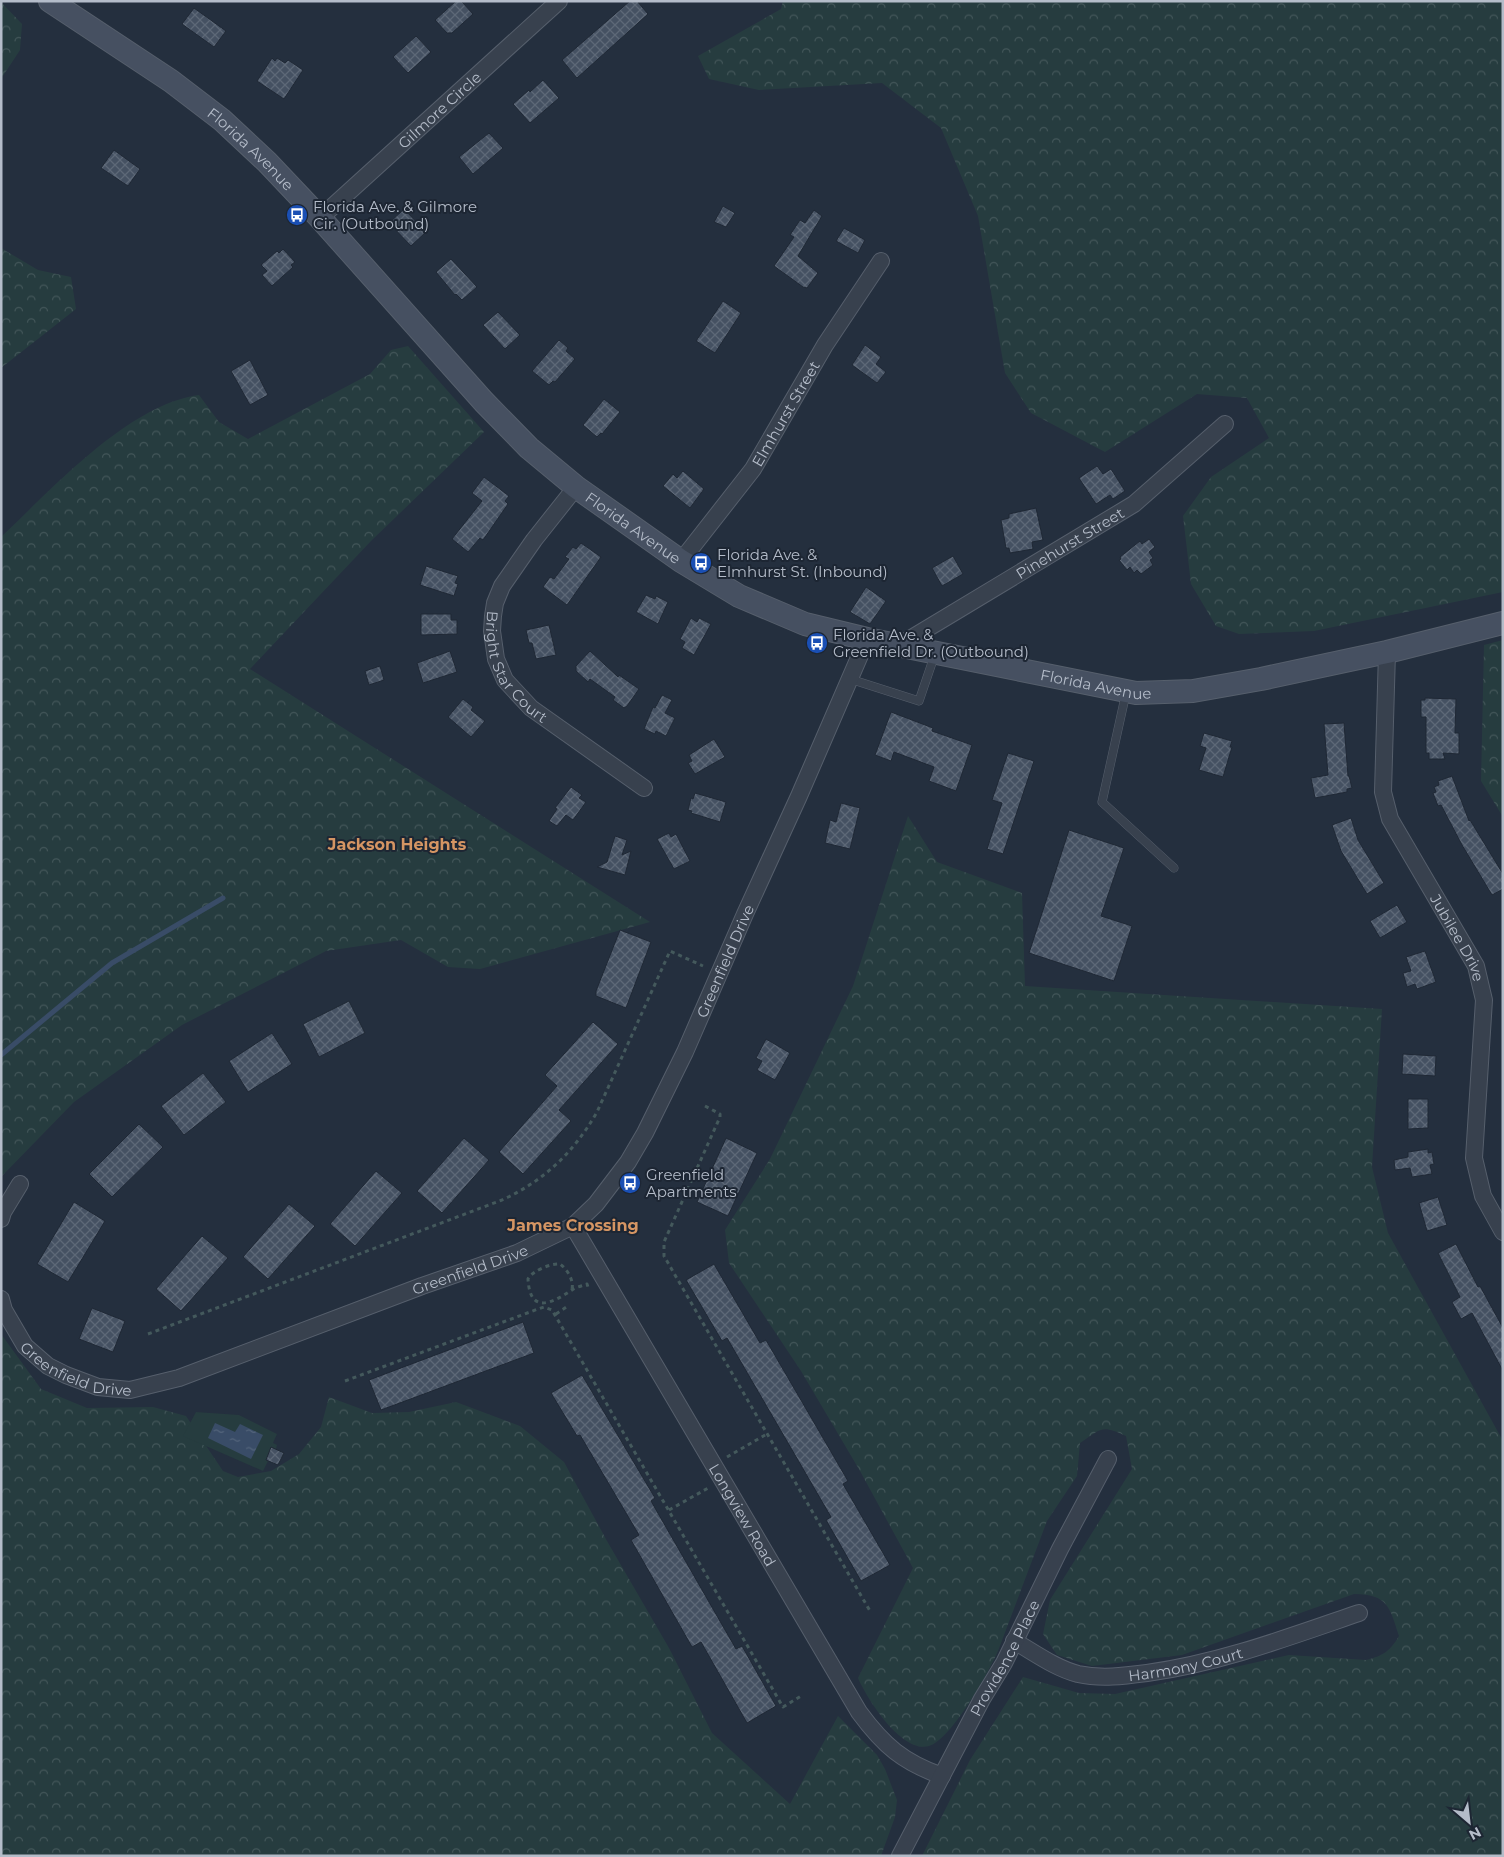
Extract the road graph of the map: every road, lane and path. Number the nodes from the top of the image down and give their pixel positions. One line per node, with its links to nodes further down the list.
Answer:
1 (50, 1): 3 (main road, Florida Avenue)
2 (559, 1): 3 (street, Gilmore Circle)
3 (320, 218): 6 (main road, Florida Avenue)
4 (881, 261): 7 (street, Elmhurst Street)
5 (1226, 424): 10 (street, Pinehurst Street)
6 (576, 487): 7 (main road, Florida Avenue); 15 (street, Bright Star Court)
7 (681, 561): 9 (main road, Florida Avenue)
8 (1503, 623): 12 (main road, Florida Avenue)
9 (867, 639): 10 (main road, Florida Avenue); 13 (street, Greenfield Drive)
10 (900, 645): 11 (main road, Florida Avenue)
11 (936, 652): 13 (lane); 14 (main road, Florida Avenue)
12 (1387, 652): 14 (main road, Florida Avenue); 22 (street, Jubilee Drive)
13 (850, 679): 21 (street, Greenfield Drive)
14 (1127, 691): 16 (lane)
15 (644, 788)
16 (1174, 868)
17 (703, 966): 29 (path)
18 (704, 1106): 31 (path)
19 (20, 1184): 20 (street)
20 (1, 1219)
21 (572, 1226): 25 (street, Greenfield Drive); 40 (street, Longview Road)
22 (1503, 1232)
23 (572, 1289): 24 (path); 26 (path); 26 (path)
24 (592, 1292)
25 (1, 1299)
26 (546, 1306): 28 (path); 30 (path)
27 (568, 1306): 28 (path)
28 (556, 1314): 35 (path)
29 (148, 1334)
30 (345, 1382)
31 (767, 1434): 32 (path); 36 (path)
32 (727, 1457)
33 (1108, 1459): 38 (street, Providence Place)
34 (710, 1486): 35 (path)
35 (669, 1510): 39 (path)
36 (870, 1611)
37 (1359, 1613): 38 (street, Harmony Court)
38 (1014, 1641): 40 (street, Providence Place)
39 (801, 1696)
40 (942, 1776): 41 (street, Providence Place)
41 (900, 1856)

